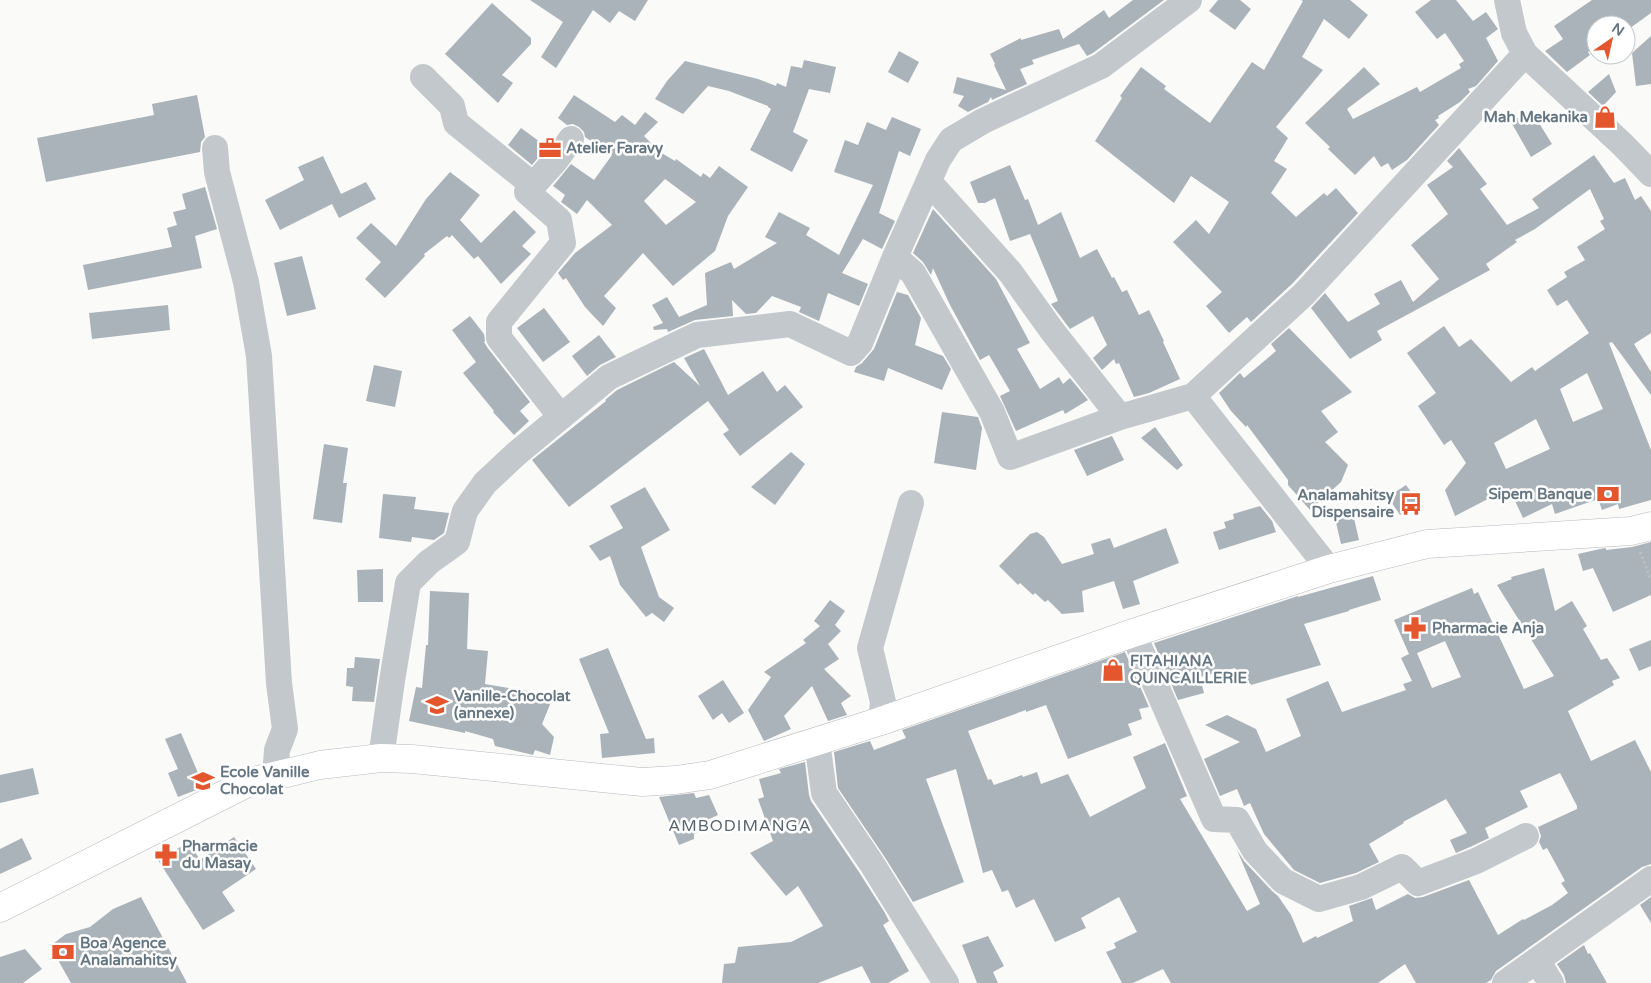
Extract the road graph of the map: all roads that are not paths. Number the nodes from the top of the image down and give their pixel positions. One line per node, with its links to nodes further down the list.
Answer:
1 (1189, 0): 8 (street)
2 (1507, 0): 3 (street)
3 (1525, 54): 7 (street); 11 (street)
4 (423, 77): 9 (street)
5 (571, 139): 9 (street)
6 (215, 148): 21 (street)
7 (1651, 174)
8 (928, 182): 10 (street); 13 (street)
9 (533, 185): 12 (street)
10 (895, 257): 12 (street); 13 (street)
11 (1193, 396): 13 (street); 16 (street)
12 (561, 417): 20 (street)
13 (1120, 418)
14 (910, 502): 18 (street)
15 (1651, 526): 16 (main road)
16 (1329, 569): 17 (main road)
17 (1133, 633): 18 (main road); 22 (street)
18 (882, 721): 19 (main road)
19 (818, 741): 20 (main road); 26 (street)
20 (381, 758): 21 (main road)
21 (275, 776): 24 (main road)
22 (1526, 836)
23 (1651, 879): 25 (street)
24 (0, 908)
25 (1538, 960): 27 (street); 28 (street)
26 (946, 983)
27 (1504, 983)
28 (1551, 983)

